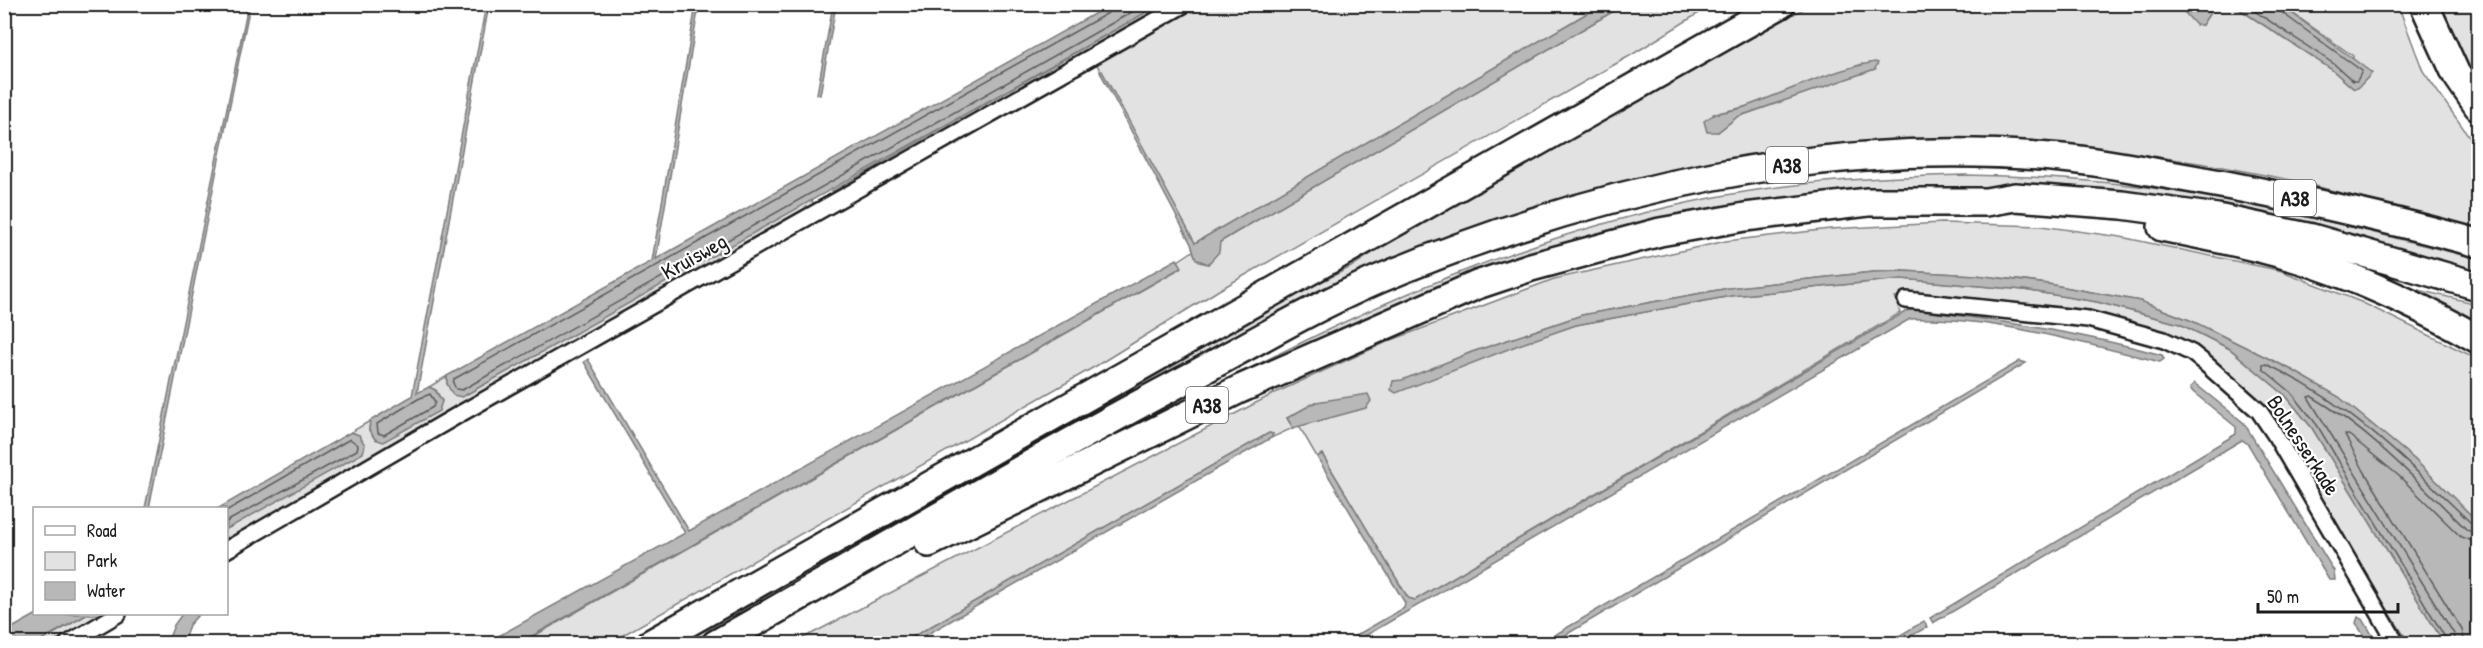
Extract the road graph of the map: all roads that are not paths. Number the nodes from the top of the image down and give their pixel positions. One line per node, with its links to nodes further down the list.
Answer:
1 (1185, 4): 13 (street, Kruisweg)
2 (1746, 4): 5 (highway)
3 (1781, 4): 5 (highway)
4 (2424, 4): 6 (highway)
5 (1669, 68): 16 (highway)
6 (2478, 106)
7 (1986, 202): 9 (highway, A38); 11 (highway, A38); 12 (highway, A38)
8 (2478, 243): 12 (highway, A38)
9 (2478, 286)
10 (1906, 300): 18 (street, Bolnesserkade)
11 (2478, 339)
12 (889, 546): 17 (highway, A38)
13 (228, 549)
14 (116, 615): 15 (street)
15 (67, 644)
16 (650, 644)
17 (716, 644)
18 (2397, 644)

